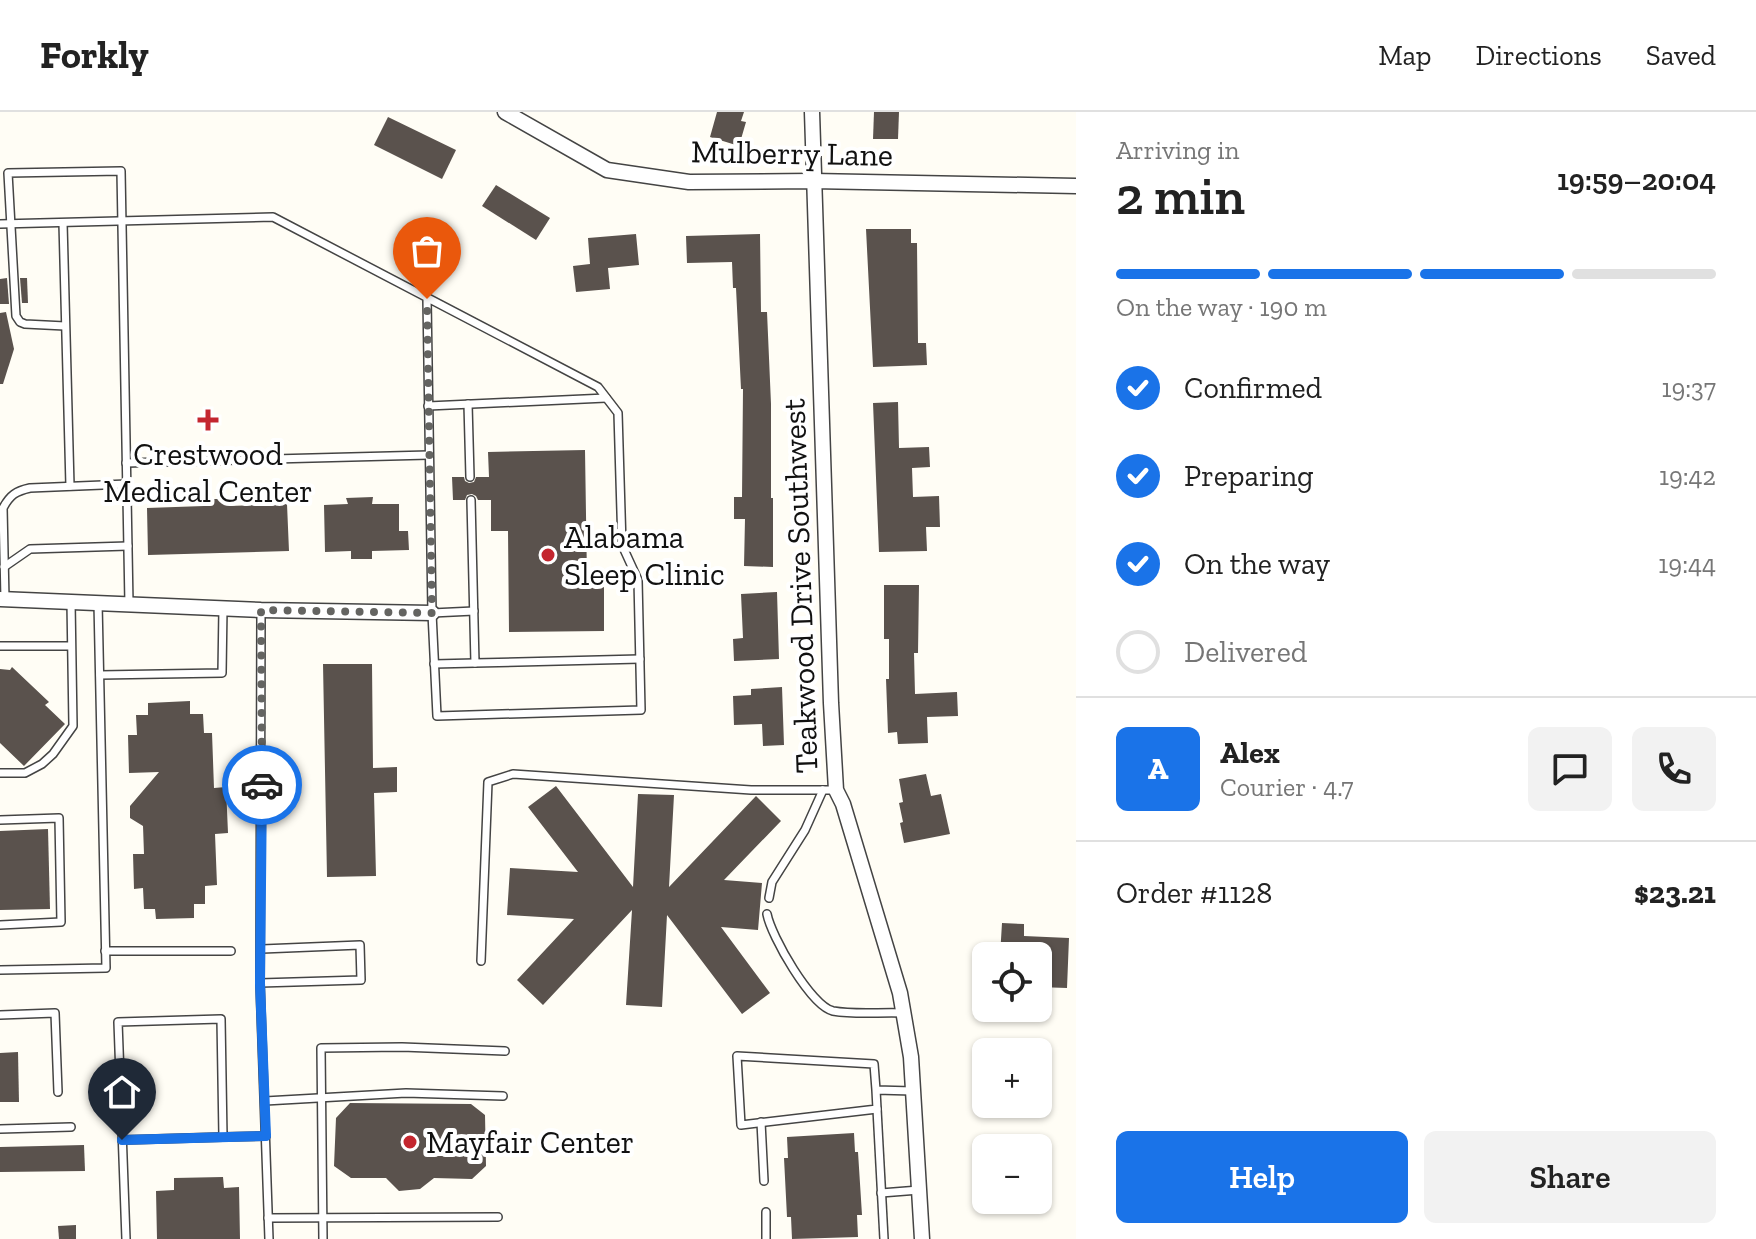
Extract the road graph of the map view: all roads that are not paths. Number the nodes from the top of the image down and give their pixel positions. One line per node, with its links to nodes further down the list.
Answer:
1 (505, 112): 3 (street, Mulberry Lane)
2 (812, 112): 4 (street, Teakwood Drive Southwest)
3 (522, 116): 4 (street, Mulberry Lane)
4 (813, 181): 5 (street, Mulberry Lane); 38 (street, Teakwood Drive Southwest)
5 (1076, 186)
6 (121, 221): 7 (lane); 9 (lane); 10 (lane); 16 (lane)
7 (63, 223): 9 (lane); 11 (lane)
8 (0, 224): 9 (lane)
9 (10, 224): 11 (lane)
10 (427, 299): 12 (lane); 14 (lane)
11 (65, 326): 19 (lane)
12 (606, 398): 13 (lane); 33 (lane)
13 (468, 404): 14 (lane); 17 (lane)
14 (428, 406): 15 (lane)
15 (429, 455): 16 (lane); 30 (lane)
16 (126, 463): 18 (lane)
17 (470, 477)
18 (127, 484): 19 (lane); 21 (lane)
19 (70, 486): 22 (lane)
20 (471, 500): 29 (lane)
21 (128, 546): 22 (lane); 26 (lane)
22 (2, 567): 23 (lane)
23 (2, 599): 24 (street)
24 (71, 602): 25 (street); 32 (lane)
25 (98, 603): 26 (street); 36 (lane)
26 (129, 604): 27 (street)
27 (223, 608): 28 (street); 36 (lane)
28 (261, 610): 30 (street); 43 (lane)
29 (474, 611): 30 (lane); 34 (lane)
30 (432, 613): 35 (lane)
31 (0, 646): 32 (lane)
32 (71, 646): 37 (lane)
33 (640, 659): 34 (lane); 35 (lane)
34 (475, 663): 35 (lane)
35 (434, 664)
36 (100, 675): 44 (lane)
37 (0, 773)
38 (830, 790): 40 (lane); 46 (lane); 49 (street, Teakwood Drive Southwest)
39 (0, 820): 42 (lane)
40 (769, 898)
41 (767, 914): 49 (lane)
42 (0, 925)
43 (262, 949): 48 (lane); 48 (lane)
44 (105, 951): 45 (lane); 47 (lane)
45 (231, 951)
46 (481, 961)
47 (0, 970)
48 (260, 983): 57 (lane)
49 (903, 1013): 53 (street, Teakwood Drive Southwest)
50 (0, 1015): 54 (lane)
51 (505, 1051): 56 (lane)
52 (876, 1090): 53 (lane); 58 (lane); 59 (lane)
53 (913, 1091): 66 (street, Teakwood Drive Southwest)
54 (58, 1092)
55 (503, 1096): 56 (lane)
56 (321, 1097): 57 (lane); 71 (lane)
57 (265, 1101): 62 (lane)
58 (877, 1109): 59 (lane); 67 (lane)
59 (761, 1122): 65 (lane)
60 (71, 1127): 61 (lane)
61 (0, 1129)
62 (266, 1136): 63 (lane); 70 (lane)
63 (223, 1137): 64 (lane); 64 (lane)
64 (122, 1140): 72 (lane)
65 (764, 1181)
66 (919, 1190): 67 (lane); 77 (street, Teakwood Drive Southwest)
67 (881, 1193): 76 (lane)
68 (766, 1212): 75 (lane)
69 (498, 1217): 71 (lane)
70 (268, 1218): 71 (lane); 73 (lane)
71 (323, 1218): 74 (lane)
72 (126, 1239)
73 (269, 1239)
74 (323, 1239)
75 (766, 1239)
76 (884, 1239)
77 (922, 1239)

